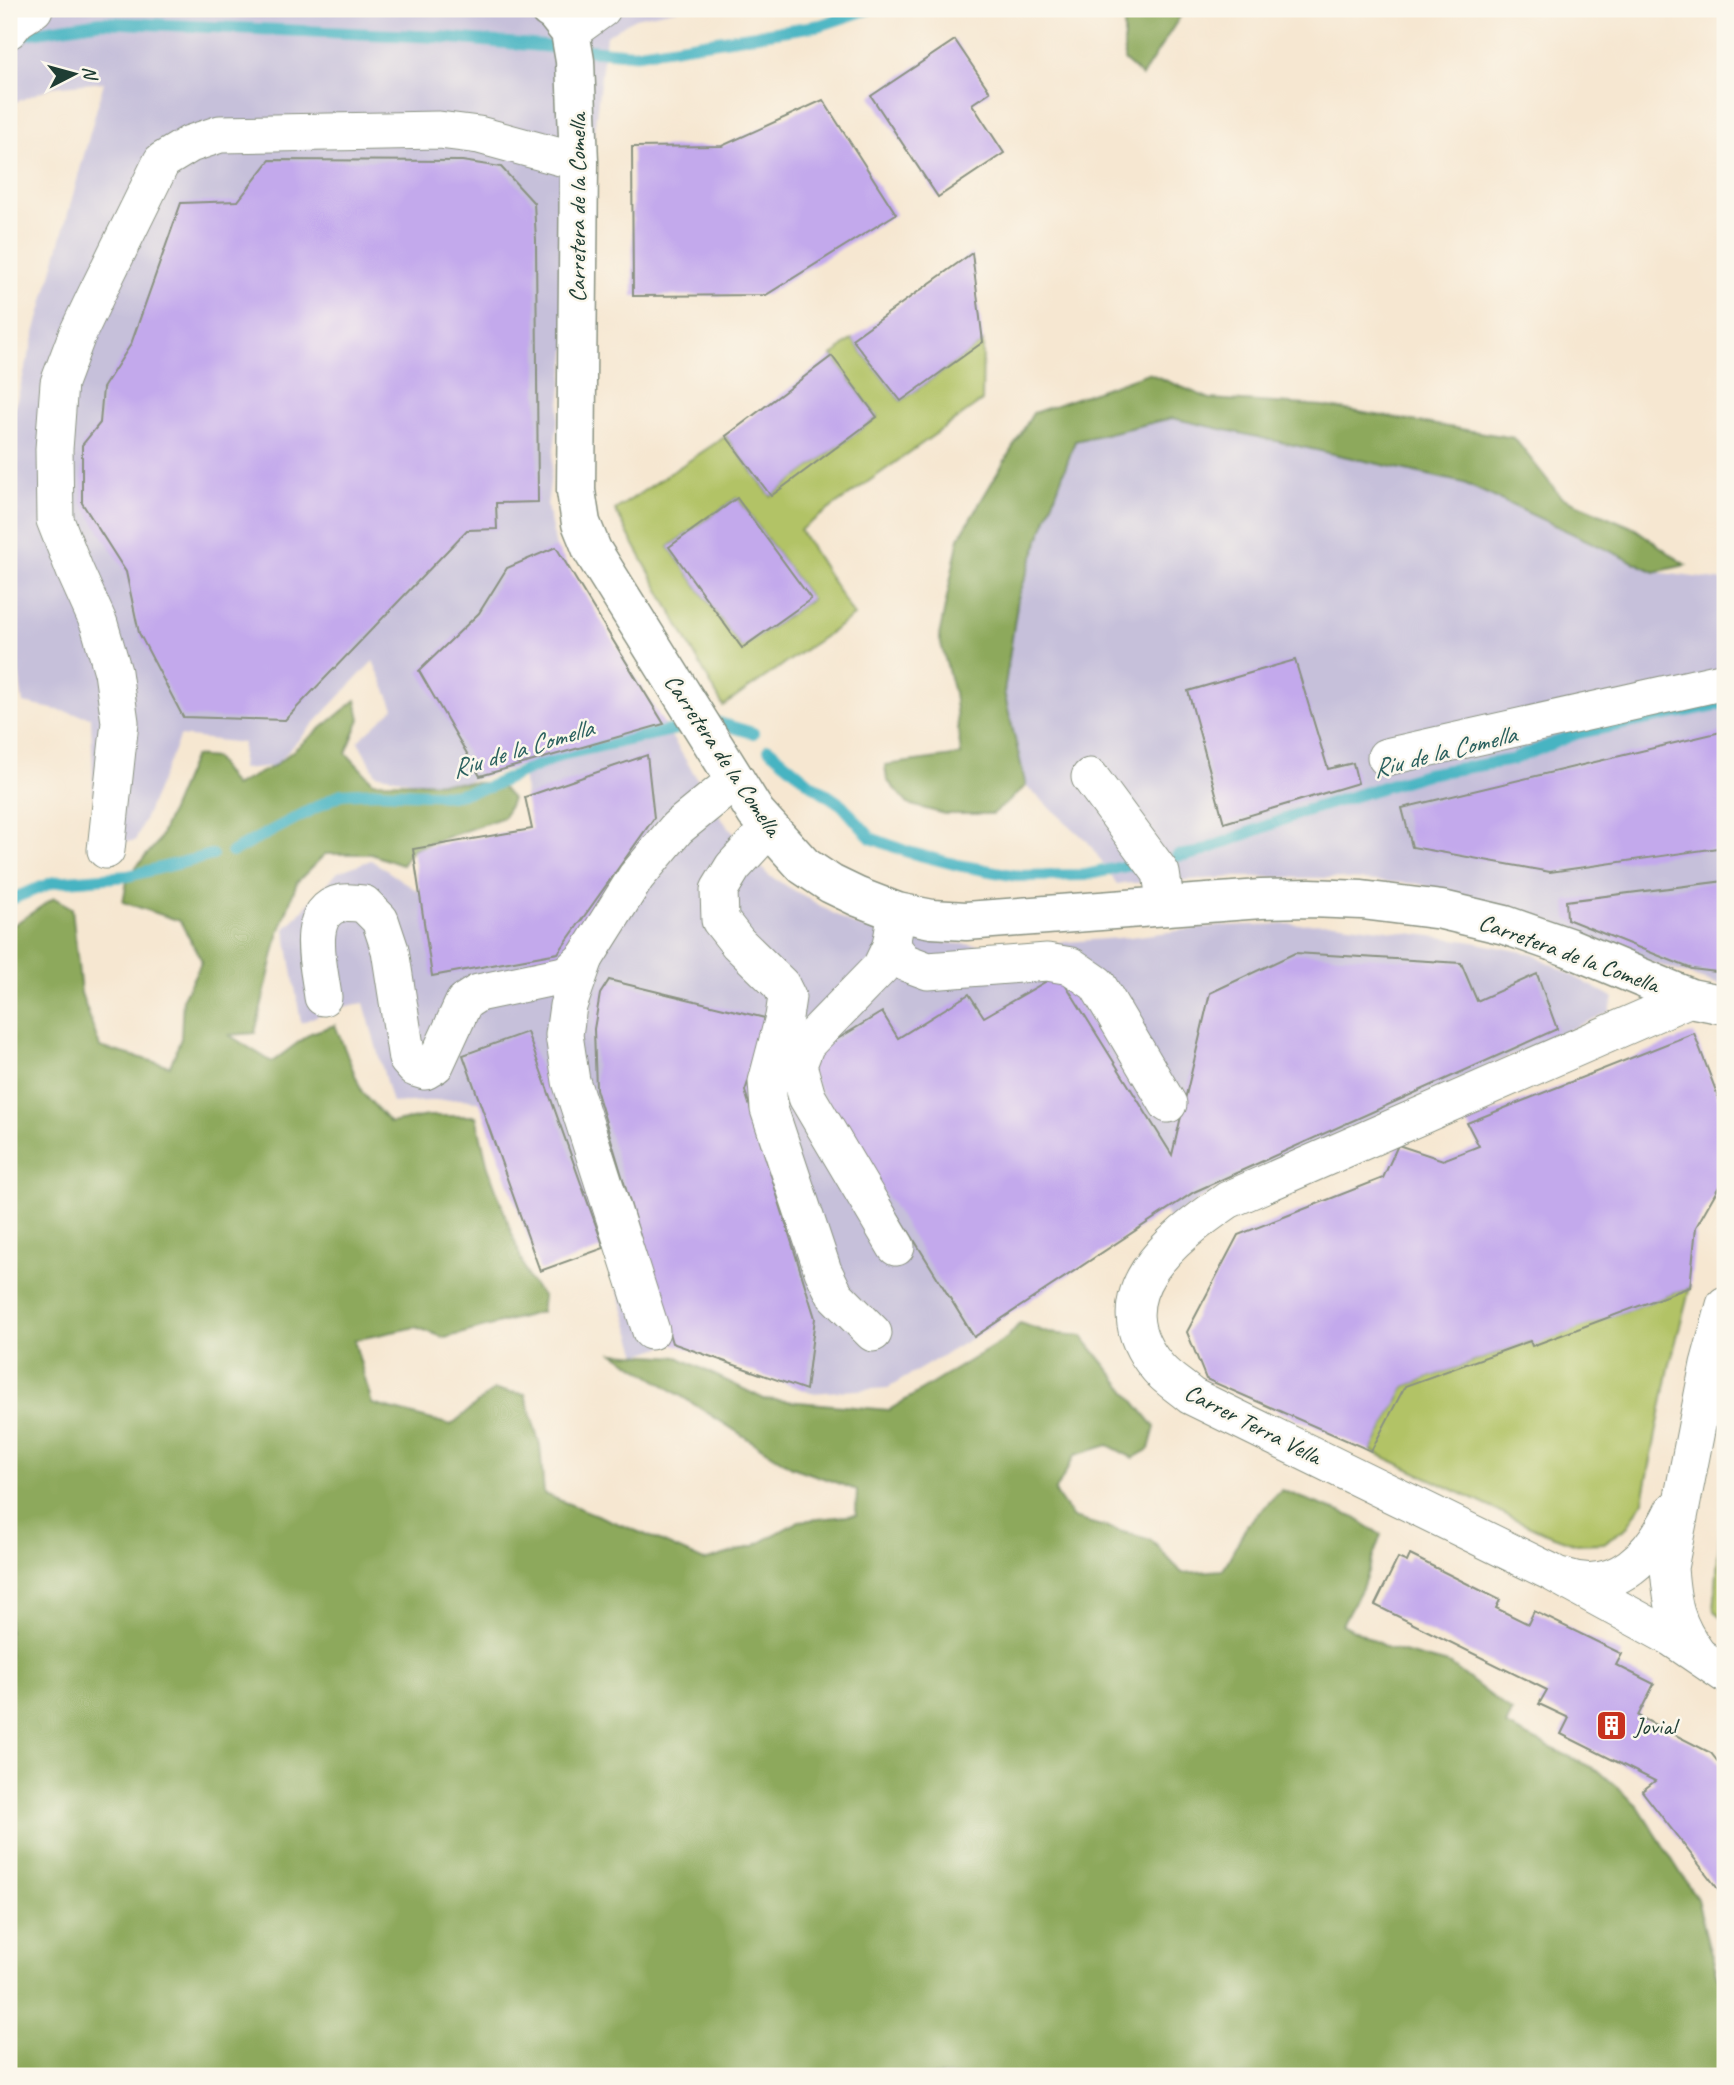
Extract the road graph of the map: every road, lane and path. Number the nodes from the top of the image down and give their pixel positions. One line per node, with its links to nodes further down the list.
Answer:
1 (602, 9): 2 (street)
2 (564, 34): 3 (main road, Carretera de la Comella)
3 (579, 162): 7 (main road, Carretera de la Comella); 9 (street)
4 (1725, 681): 5 (street)
5 (1386, 757)
6 (1090, 777): 10 (street)
7 (736, 780): 8 (main road, Carretera de la Comella); 12 (street)
8 (769, 828): 11 (main road, Carretera de la Comella); 19 (street)
9 (106, 850)
10 (1166, 906): 11 (main road, Carretera de la Comella); 14 (main road, Carretera de la Comella)
11 (894, 929): 15 (street); 16 (street)
12 (585, 958): 13 (street); 18 (street)
13 (323, 997)
14 (1708, 1002): 21 (street, Carrer Terra Vella)
15 (1168, 1104)
16 (896, 1247)
17 (1725, 1305): 20 (street)
18 (651, 1331)
19 (873, 1333)
20 (1686, 1474): 21 (street); 22 (street)
21 (1551, 1572): 22 (street, Carrer Terra Vella)
22 (1711, 1664)

